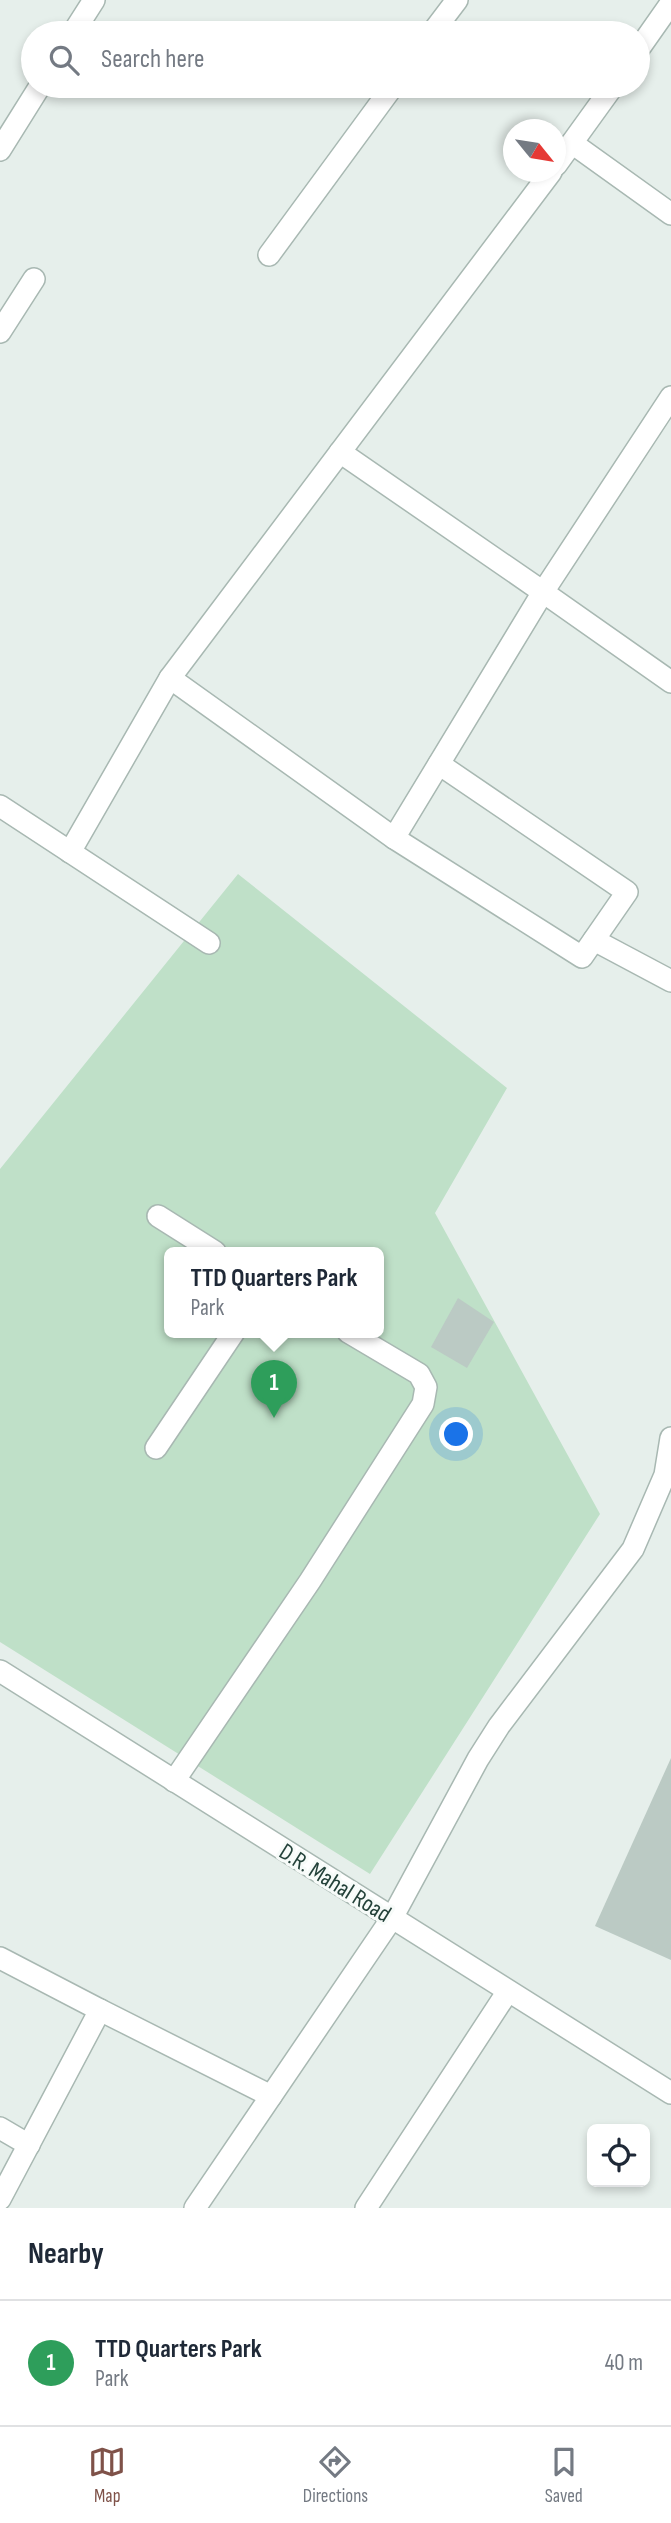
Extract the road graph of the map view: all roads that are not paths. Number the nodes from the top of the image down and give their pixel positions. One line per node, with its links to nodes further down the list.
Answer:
1 (94, 0): 4 (street)
2 (457, 0): 5 (street)
3 (671, 2): 6 (street)
4 (81, 21)
5 (441, 21)
6 (650, 33)
7 (32, 98): 11 (street)
8 (384, 98): 15 (street)
9 (604, 98): 10 (street)
10 (572, 144): 12 (street); 14 (street)
11 (1, 147)
12 (566, 152)
13 (543, 182): 19 (street)
14 (671, 214)
15 (269, 254)
16 (34, 279): 17 (street)
17 (0, 332)
18 (671, 397): 20 (street)
19 (340, 452): 20 (street); 21 (street)
20 (542, 592): 22 (street); 23 (street)
21 (170, 678): 25 (street); 26 (street)
22 (671, 682)
23 (439, 764): 25 (street); 27 (street)
24 (0, 806): 26 (street)
25 (394, 838): 27 (street)
26 (70, 852): 28 (street)
27 (594, 940): 29 (street)
28 (209, 943)
29 (671, 981)
30 (158, 1216): 31 (street)
31 (207, 1247)
32 (230, 1338): 35 (street)
33 (358, 1338): 37 (street)
34 (671, 1438): 38 (street)
35 (156, 1448)
36 (0, 1671): 37 (street, D.R. Mahal Road)
37 (174, 1781): 38 (street, D.R. Mahal Road)
38 (392, 1919): 40 (street, D.R. Mahal Road); 43 (street)
39 (0, 1958): 41 (street)
40 (508, 1991): 42 (street, D.R. Mahal Road); 48 (street)
41 (100, 2010): 43 (street); 45 (street)
42 (671, 2093)
43 (271, 2096): 47 (street)
44 (0, 2128): 45 (street)
45 (29, 2145): 46 (street)
46 (0, 2199)
47 (195, 2208)
48 (366, 2208)

